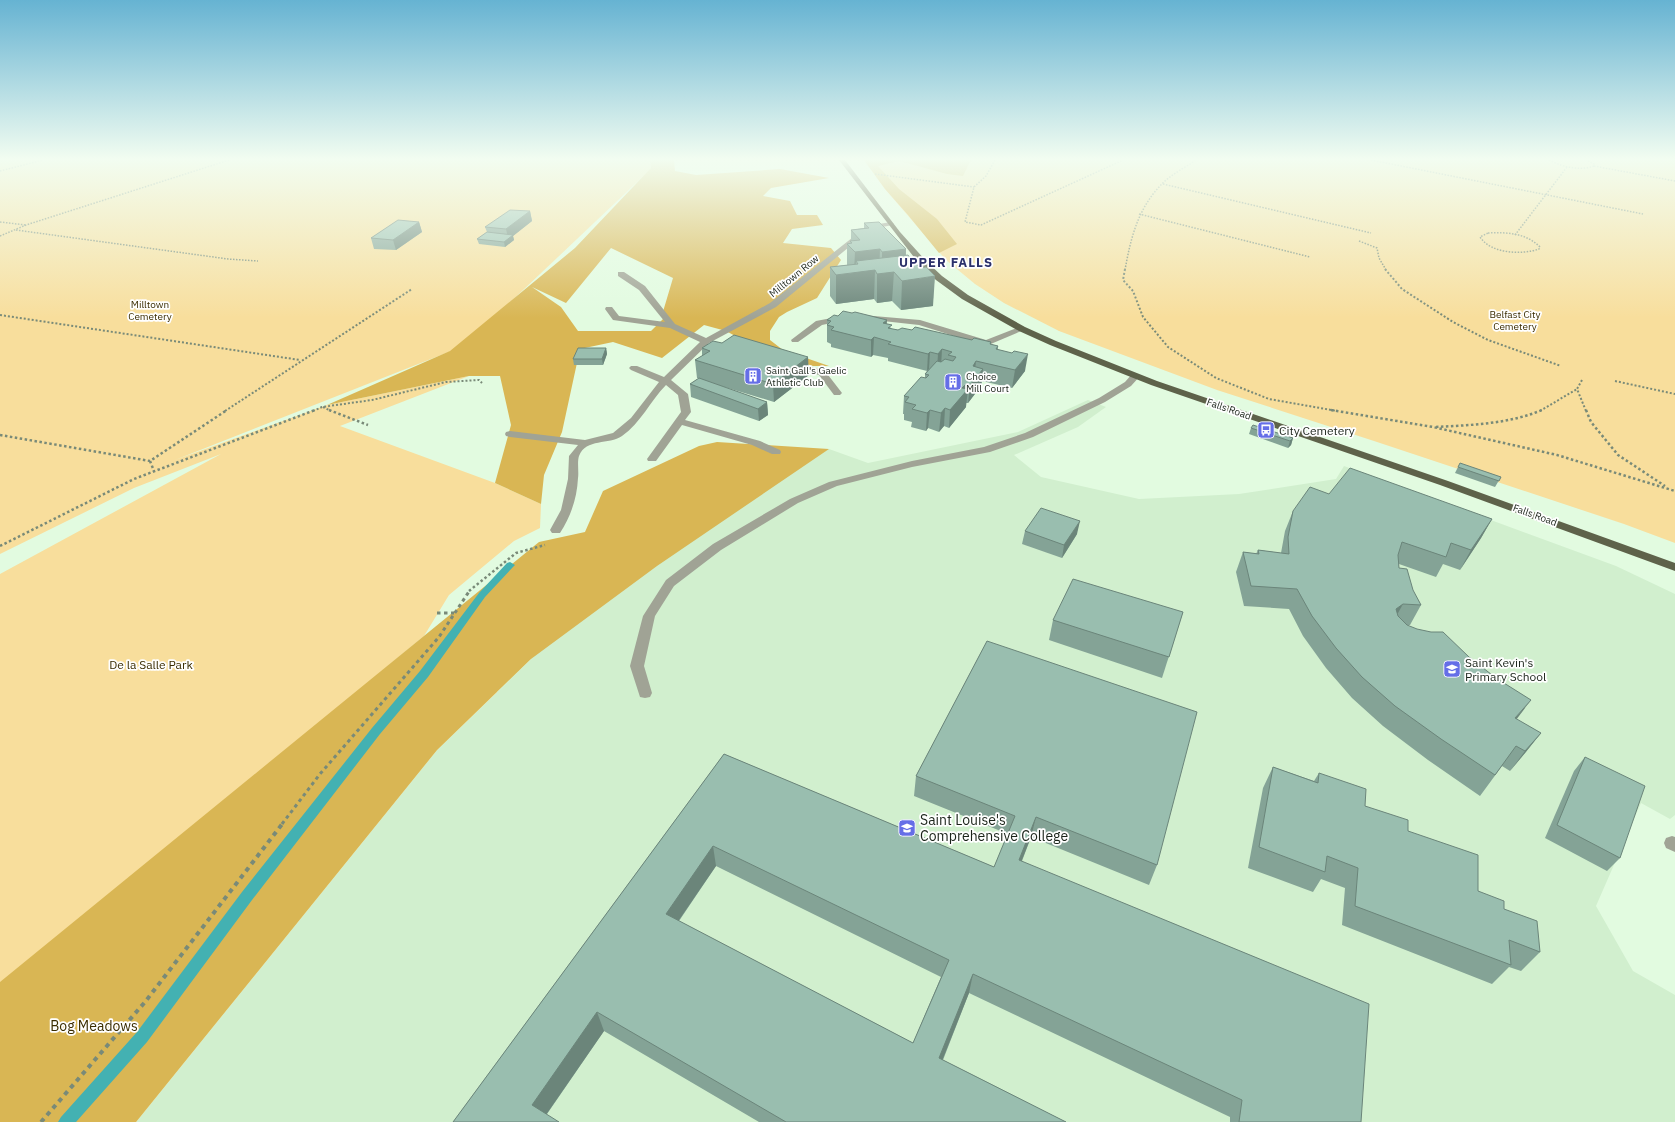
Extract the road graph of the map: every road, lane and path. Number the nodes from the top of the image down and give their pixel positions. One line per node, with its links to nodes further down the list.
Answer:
1 (65, 212): 12 (path)
2 (882, 212): 11 (main road, Falls Road)
3 (967, 212): 4 (path)
4 (1009, 212)
5 (1286, 212): 14 (path)
6 (1532, 212): 15 (path)
7 (1635, 212): 9 (path)
8 (1139, 214): 18 (path); 45 (path)
9 (1643, 214)
10 (0, 222): 12 (path)
11 (891, 224): 25 (main road, Falls Road); 26 (street, Milltown Row)
12 (26, 225): 13 (path)
13 (16, 230): 16 (path); 19 (path)
14 (1371, 232)
15 (1515, 235): 15 (path)
16 (0, 236)
17 (1359, 241): 32 (path)
18 (1310, 257)
19 (258, 261)
20 (621, 274): 24 (street)
21 (412, 289): 30 (path)
22 (609, 309): 24 (street)
23 (0, 315): 30 (path)
24 (672, 326): 29 (street)
25 (1022, 328): 28 (street); 34 (main road, Falls Road)
26 (722, 332): 27 (street); 29 (street, Milltown Row)
27 (734, 340)
28 (795, 340)
29 (706, 341): 36 (street, Milltown Row)
30 (301, 360): 51 (path)
31 (786, 362): 40 (street)
32 (1561, 366)
33 (634, 368): 36 (street)
34 (1135, 376): 57 (main road, Falls Road); 60 (street)
35 (1582, 380): 39 (path)
36 (666, 381): 43 (street); 48 (street, Milltown Row)
37 (1615, 381): 41 (path)
38 (482, 383): 42 (path)
39 (1578, 389): 45 (path); 53 (path)
40 (837, 393)
41 (1675, 394)
42 (322, 407): 44 (path); 52 (path)
43 (679, 422): 49 (street); 50 (street)
44 (368, 425)
45 (1433, 427): 53 (path)
46 (510, 434): 48 (street)
47 (0, 435): 51 (path)
48 (585, 443): 55 (street)
49 (776, 452)
50 (652, 459)
51 (150, 461): 52 (path)
52 (154, 471): 56 (path)
53 (1667, 487): 54 (path)
54 (1675, 491)
55 (556, 530): 59 (path)
56 (0, 546)
57 (1675, 567)
58 (437, 613): 59 (path)
59 (455, 613): 61 (path)
60 (645, 692)
61 (41, 1122)

